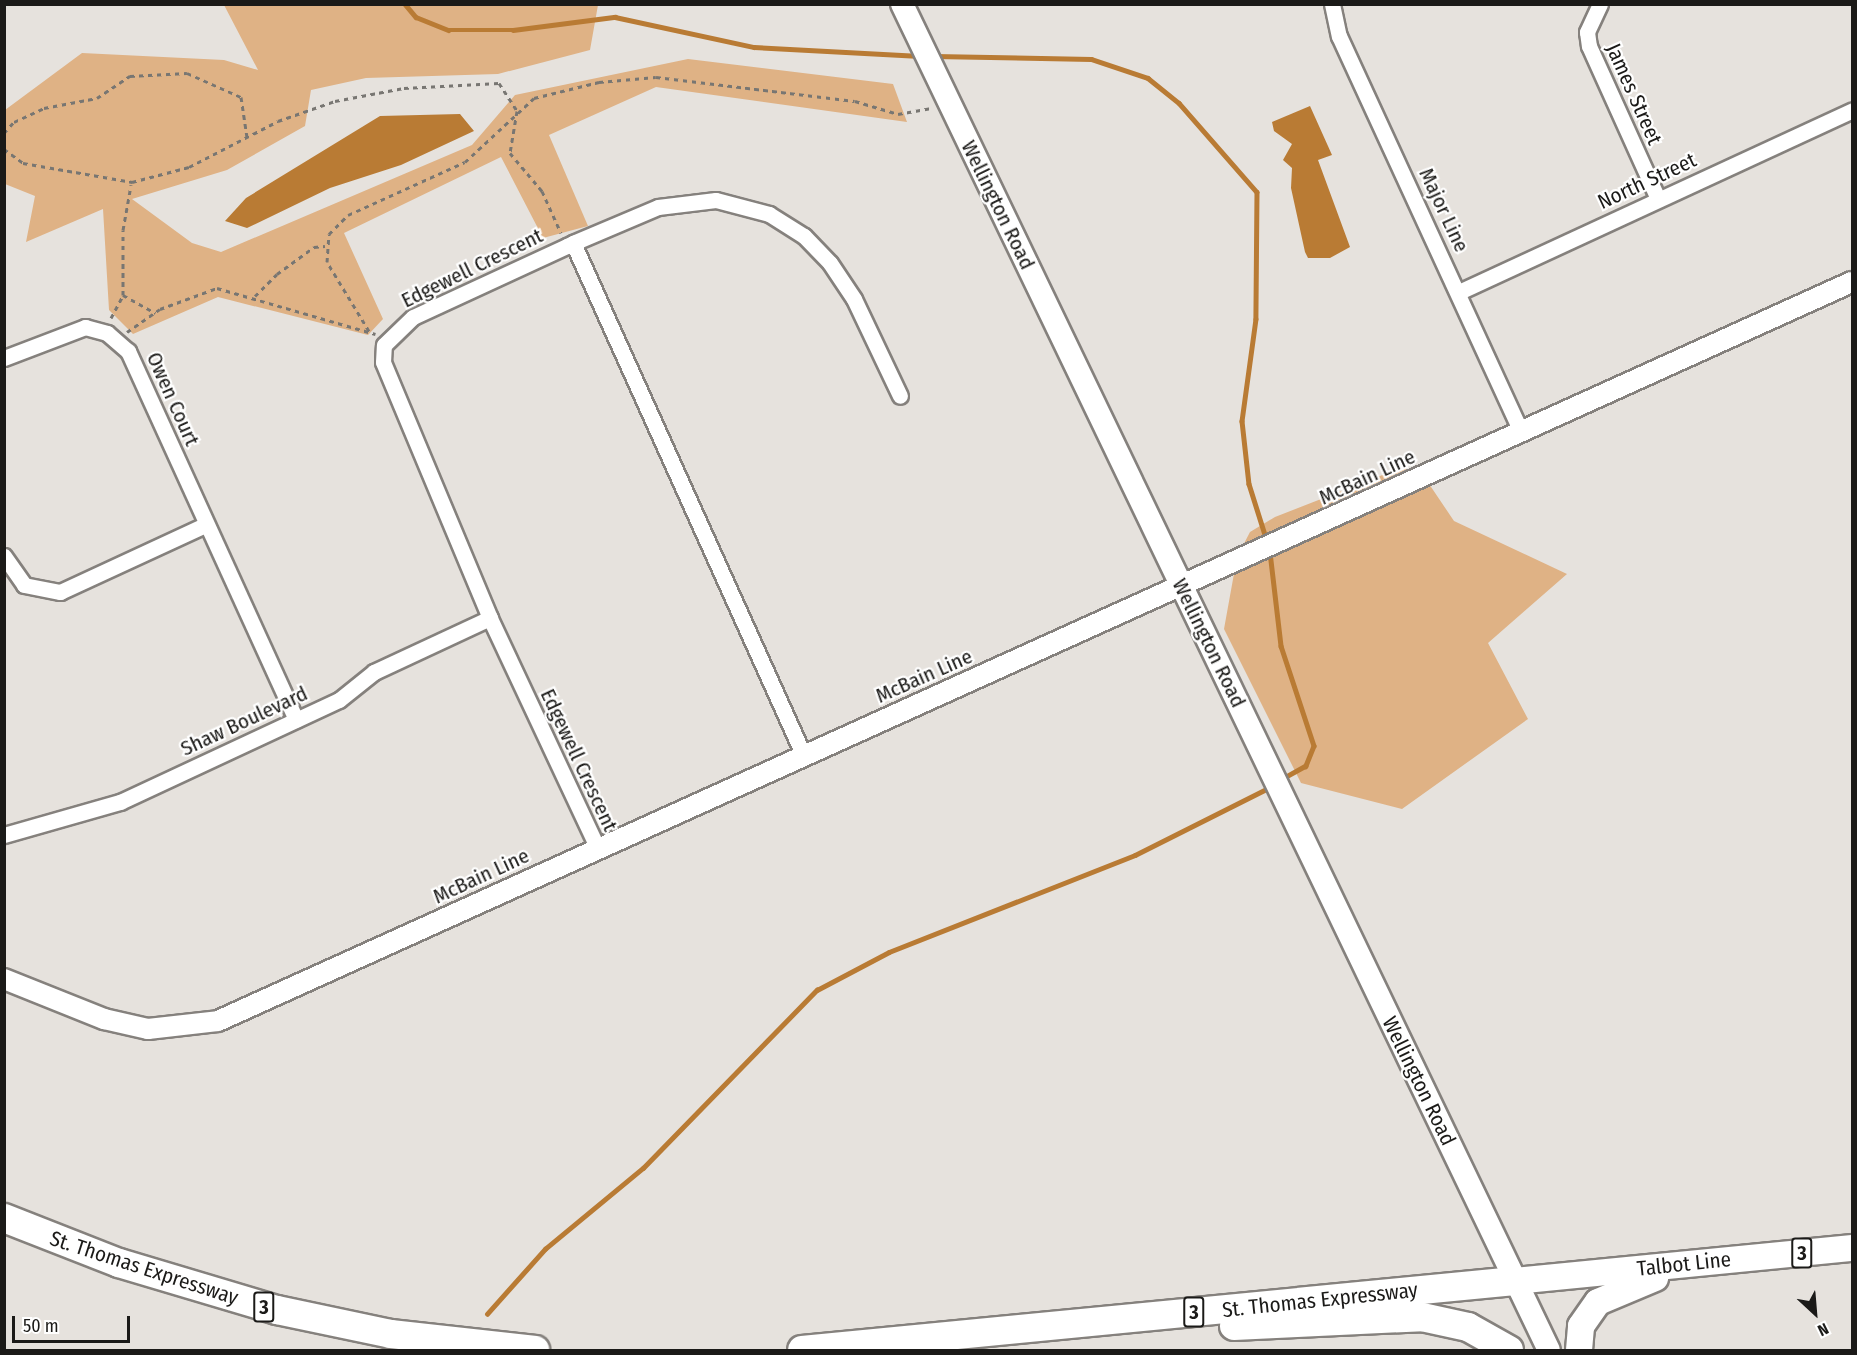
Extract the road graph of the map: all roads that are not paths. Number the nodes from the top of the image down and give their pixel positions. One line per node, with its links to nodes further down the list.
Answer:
1 (902, 4): 14 (main road, Wellington Road)
2 (1332, 4): 8 (street, Major Line)
3 (1600, 4): 5 (street, James Street)
4 (1852, 110): 5 (street, North Street)
5 (1658, 199): 8 (street, North Street)
6 (570, 244): 10 (street); 15 (street, Edgewell Crescent); 17 (street, Edgewell Crescent)
7 (1852, 282): 11 (street, McBain Line)
8 (1459, 291): 11 (street, Major Line)
9 (4, 358): 12 (street, Owen Court)
10 (900, 396)
11 (1521, 432): 14 (street, McBain Line)
12 (205, 525): 13 (street); 16 (street, Owen Court)
13 (4, 556)
14 (1182, 587): 17 (street, McBain Line); 24 (main road, Wellington Road)
15 (490, 618): 16 (street, Shaw Boulevard); 19 (street, Edgewell Crescent)
16 (296, 719): 18 (street, Shaw Boulevard)
17 (804, 756): 19 (street, McBain Line)
18 (4, 835)
19 (597, 849): 20 (street, McBain Line)
20 (4, 979)
21 (4, 1218): 26 (highway, St. Thomas Expressway / 3)
22 (1852, 1248): 23 (main road, Talbot Line / 3)
23 (1714, 1261): 24 (main road, Talbot Line / 3); 30 (main road)
24 (1515, 1281): 25 (highway, St. Thomas Expressway / 3); 29 (main road, Wellington Road)
25 (872, 1343): 27 (highway, St. Thomas Expressway / 3); 28 (highway)
26 (535, 1350)
27 (802, 1350)
28 (1509, 1350)
29 (1549, 1350)
30 (1579, 1350)

